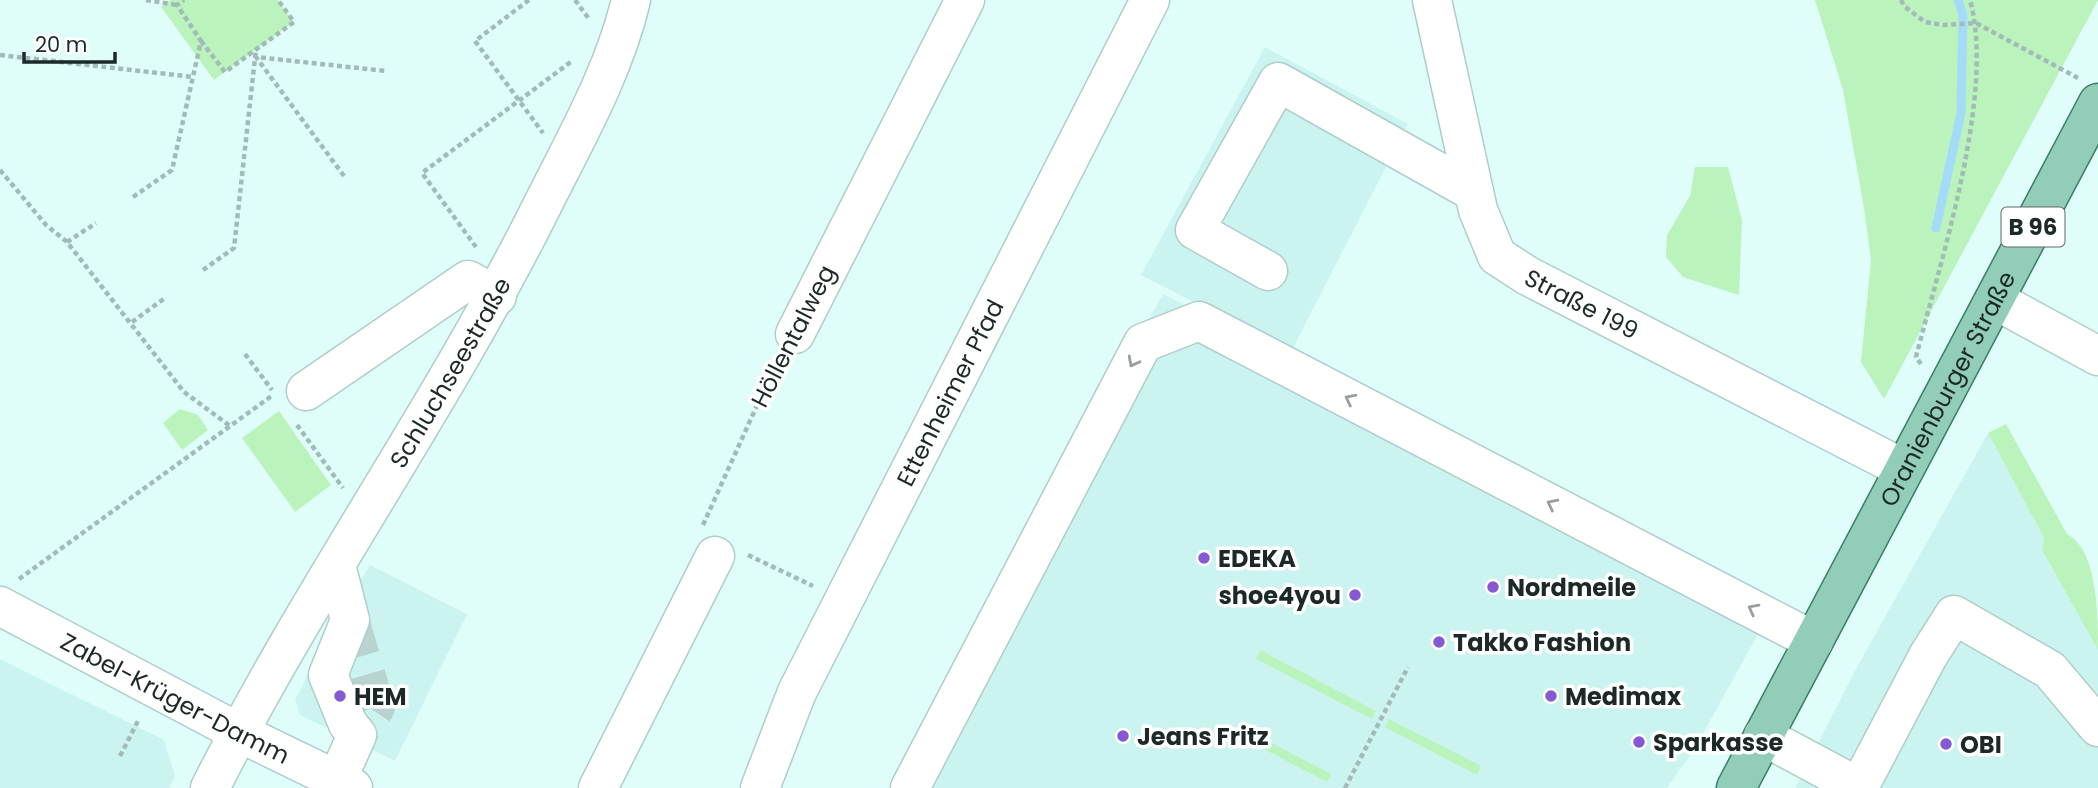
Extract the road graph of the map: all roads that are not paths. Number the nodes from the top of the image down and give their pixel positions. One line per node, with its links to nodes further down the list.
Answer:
1 (631, 0): 8 (street, Schluchseestraße)
2 (965, 0): 10 (street, Höllentalweg)
3 (1150, 0): 24 (street, Ettenheimer Pfad)
4 (1432, 0): 6 (street, Straße 199)
5 (2090, 92): 9 (main road, Oranienburger Straße / B 96)
6 (1474, 192): 7 (street); 13 (street, Straße 199)
7 (1268, 271)
8 (497, 296): 12 (street); 15 (street, Schluchseestraße)
9 (1995, 300): 11 (street); 13 (main road, Oranienburger Straße / B 96)
10 (795, 334)
11 (2098, 356)
12 (288, 401)
13 (1904, 469): 17 (main road, Oranienburger Straße / B 96)
14 (717, 546): 23 (street)
15 (336, 565): 19 (street, Schluchseestraße); 21 (street)
16 (7, 594): 19 (street, Zabel-Krüger-Damm)
17 (1814, 641): 20 (main road, B 96); 25 (street, one-way to 25)
18 (2098, 727): 27 (street)
19 (238, 732): 21 (street, Zabel-Krüger-Damm); 22 (street, Schluchseestraße)
20 (1763, 736): 26 (main road, B 96); 27 (street)
21 (345, 784)
22 (210, 788)
23 (598, 788)
24 (760, 788)
25 (909, 788)
26 (1736, 788)
27 (1860, 788)

